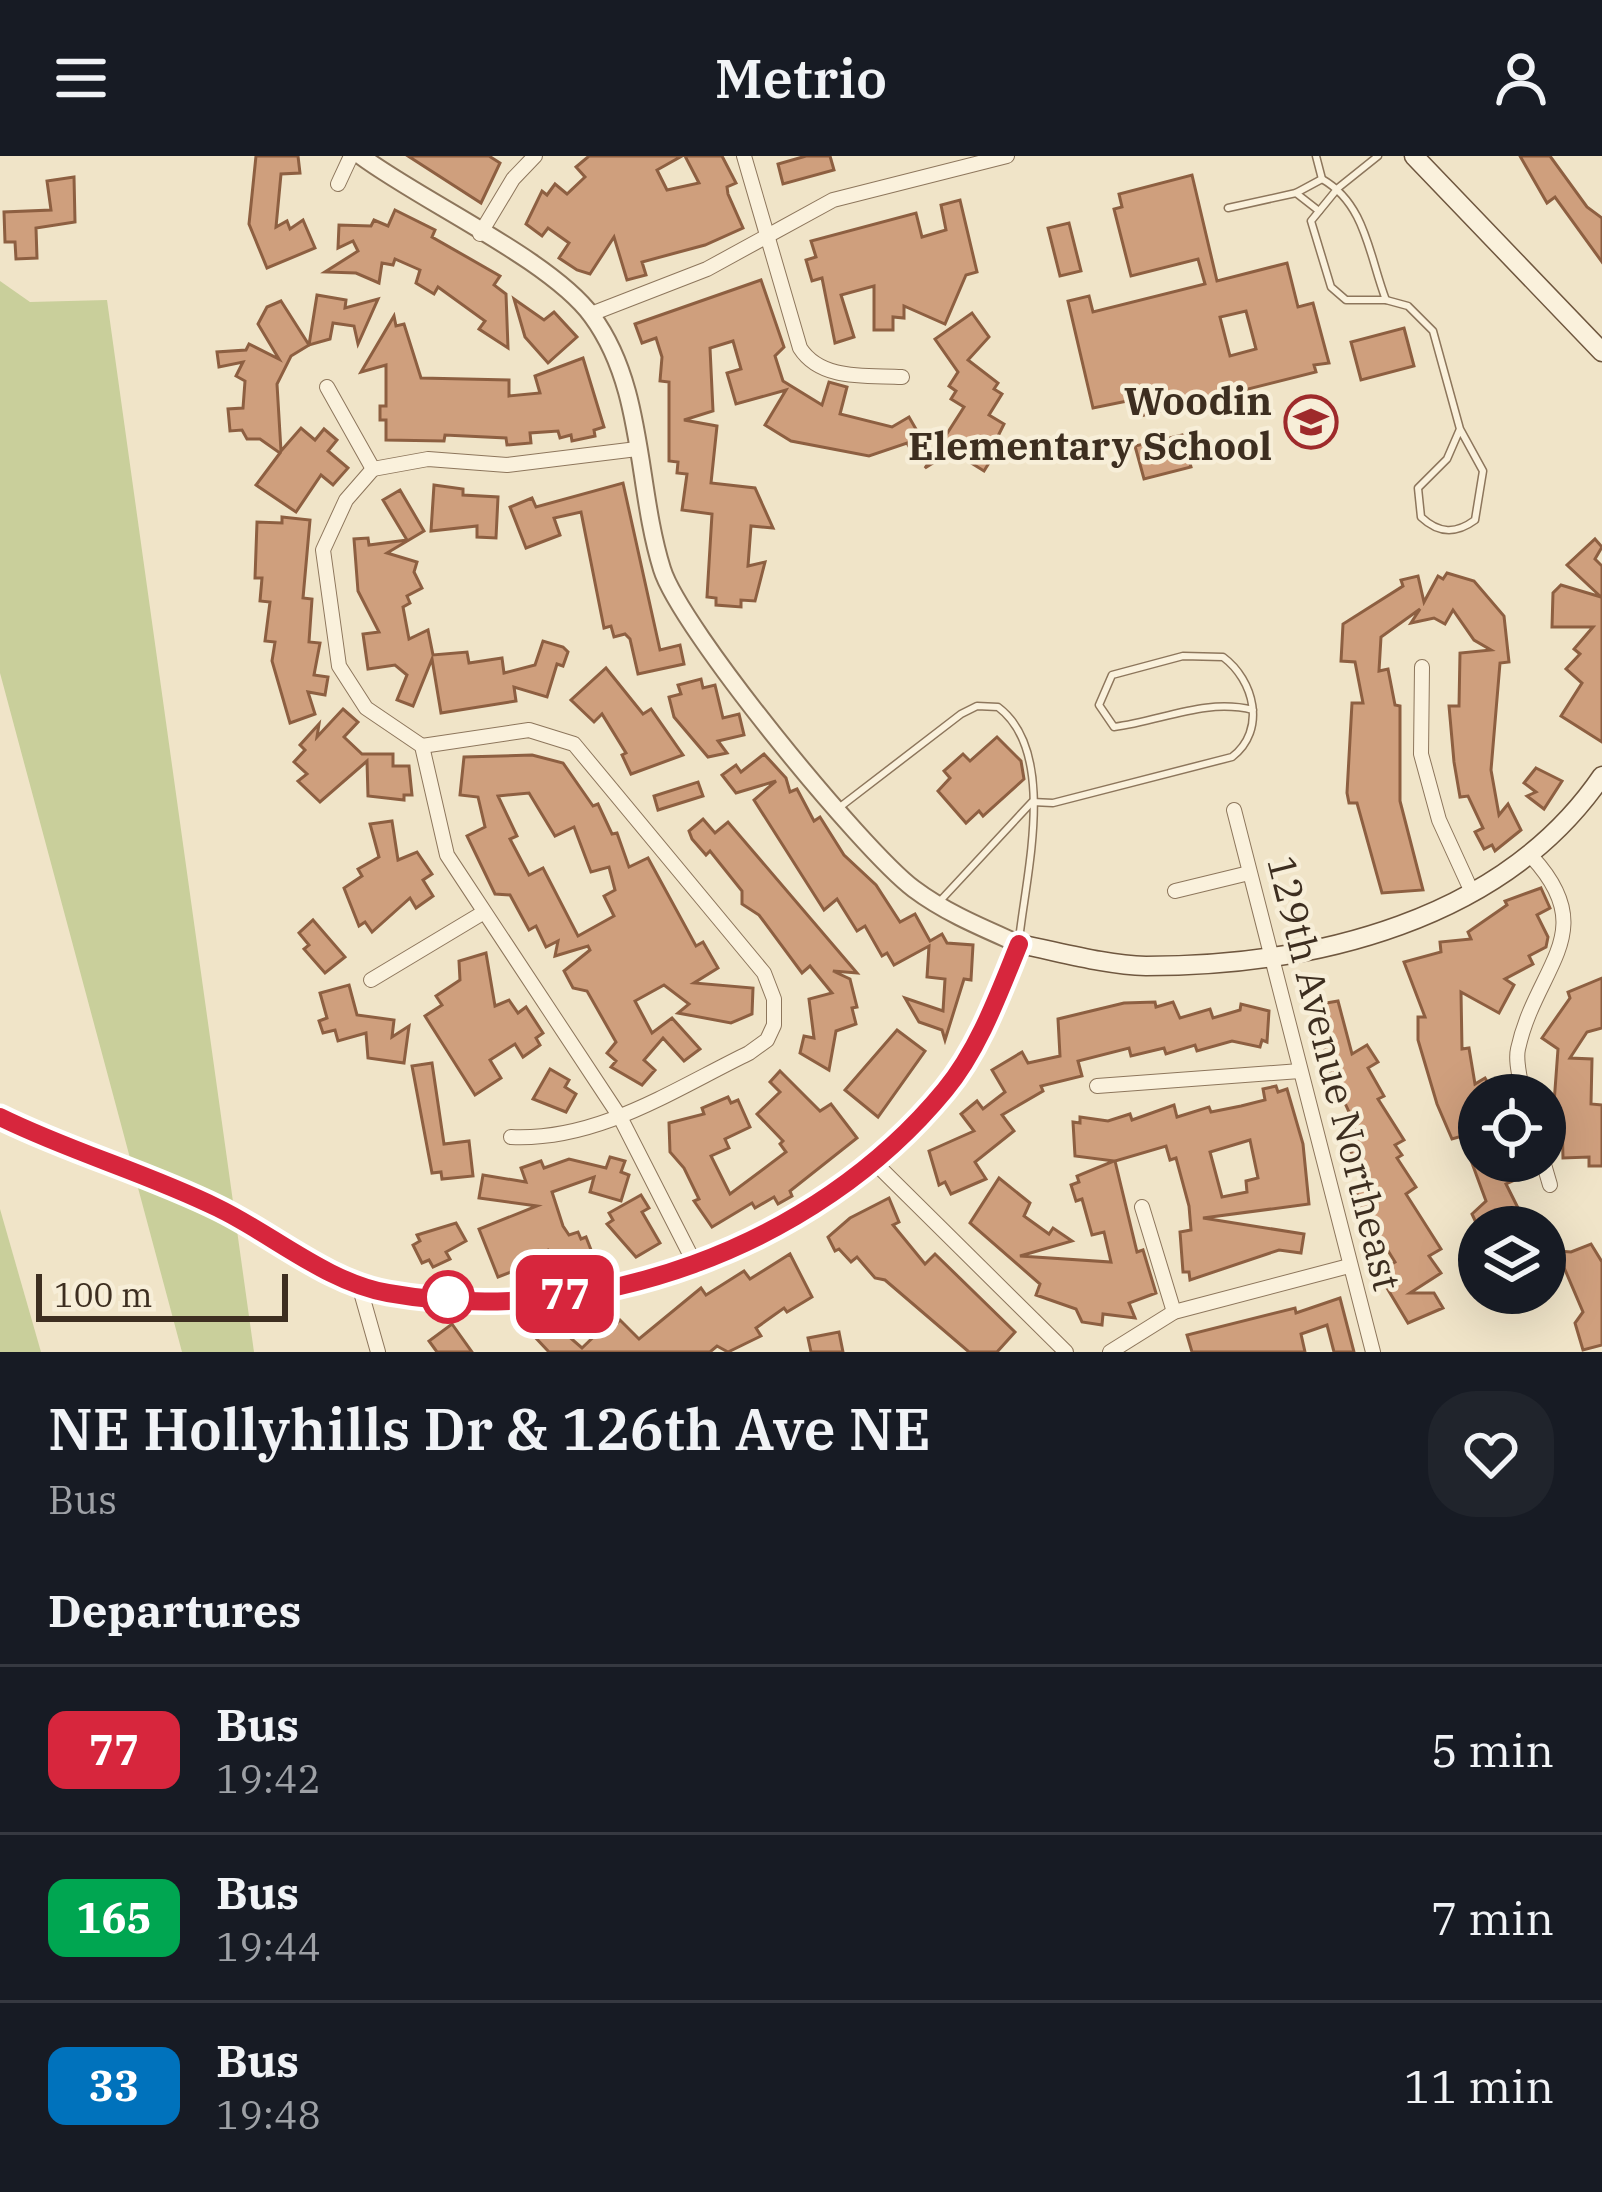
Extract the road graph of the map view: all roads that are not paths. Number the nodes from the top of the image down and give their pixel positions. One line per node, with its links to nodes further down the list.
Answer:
1 (351, 156): 10 (street)
2 (361, 156): 15 (street)
3 (535, 156): 15 (street)
4 (743, 156): 16 (street)
5 (1006, 156): 16 (street)
6 (1316, 156): 9 (lane)
7 (1378, 156): 11 (lane)
8 (1414, 156): 19 (main road)
9 (1322, 179): 11 (lane); 12 (lane)
10 (338, 184)
11 (1338, 188): 14 (lane); 17 (lane)
12 (1296, 194): 13 (lane); 14 (lane)
13 (1228, 208)
14 (1319, 211): 17 (lane)
15 (480, 234): 18 (street)
16 (767, 240): 18 (street); 20 (street)
17 (1386, 300): 22 (lane)
18 (591, 314): 23 (street)
19 (1602, 352)
20 (902, 377)
21 (327, 387): 24 (street)
22 (1460, 429): 22 (lane)
23 (637, 449): 24 (street); 30 (street)
24 (373, 469): 27 (street)
25 (1422, 667): 34 (street)
26 (1253, 710): 26 (lane); 29 (lane)
27 (422, 746): 37 (street); 45 (street)
28 (1602, 776): 32 (main road)
29 (1032, 802): 30 (lane); 36 (lane); 38 (lane)
30 (837, 809): 36 (street)
31 (1234, 810): 33 (street, 129th Avenue Northeast)
32 (1532, 857): 34 (main road); 42 (street)
33 (1249, 873): 35 (street); 39 (street, 129th Avenue Northeast)
34 (1471, 890): 39 (main road)
35 (1175, 891)
36 (937, 904): 38 (street)
37 (482, 914): 40 (street); 45 (street)
38 (1019, 944): 39 (main road); 47 (main road)
39 (1269, 958): 41 (street, 129th Avenue Northeast)
40 (371, 980)
41 (1300, 1070): 43 (street); 52 (street, 129th Avenue Northeast)
42 (1520, 1074)
43 (1096, 1086)
44 (0, 1117): 53 (main road)
45 (620, 1117): 46 (street); 51 (street)
46 (511, 1137)
47 (873, 1161): 51 (main road); 56 (street)
48 (1549, 1182): 49 (street)
49 (1550, 1185)
50 (1142, 1207): 54 (street)
51 (694, 1264): 53 (main road)
52 (1349, 1266): 54 (street); 58 (street, 129th Avenue Northeast)
53 (359, 1285): 55 (street)
54 (1174, 1312): 57 (street)
55 (377, 1352)
56 (1066, 1352)
57 (1110, 1352)
58 (1373, 1352)

